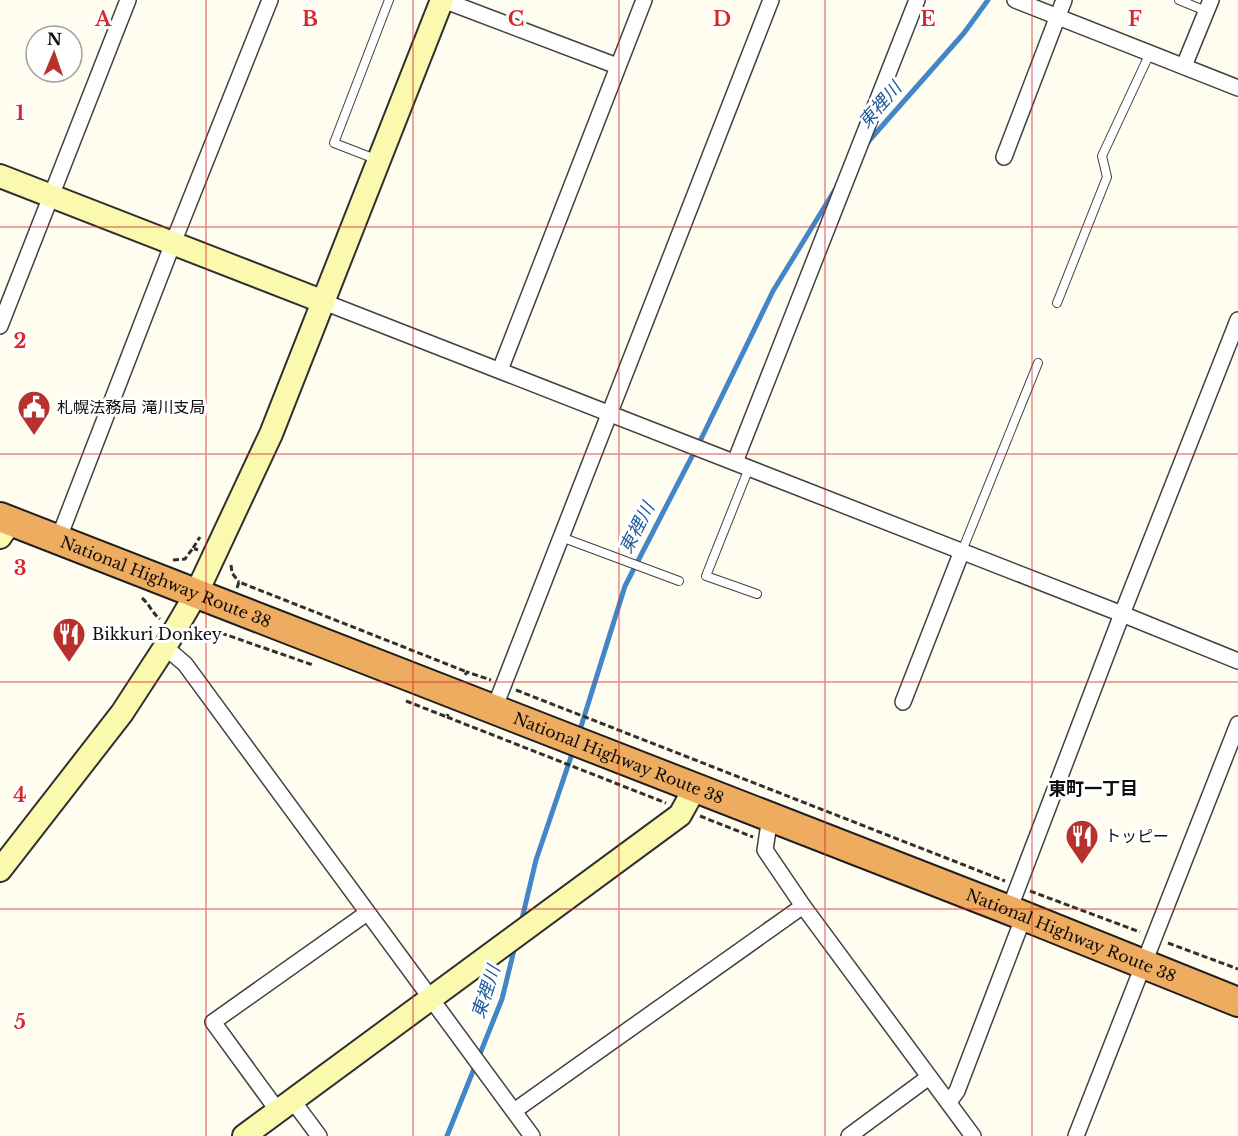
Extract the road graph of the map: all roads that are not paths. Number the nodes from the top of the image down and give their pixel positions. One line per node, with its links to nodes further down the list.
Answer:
1 (129, 0): 20 (street)
2 (270, 0): 21 (street)
3 (389, 0): 18 (lane)
4 (443, 0): 14 (street); 18 (street)
5 (644, 0): 14 (street)
6 (771, 0): 28 (street)
7 (917, 0): 29 (street)
8 (1015, 0): 12 (street)
9 (1064, 0): 12 (street)
10 (1179, 0): 11 (lane)
11 (1208, 6): 15 (street)
12 (1057, 16): 13 (street); 17 (street)
13 (1150, 53): 15 (street); 23 (lane)
14 (617, 66): 27 (street)
15 (1184, 66): 16 (street)
16 (1238, 88)
17 (1004, 157)
18 (379, 161): 22 (street)
19 (0, 176): 20 (street)
20 (51, 196): 21 (street); 25 (street)
21 (173, 243): 22 (street); 32 (street)
22 (324, 302): 27 (street); 35 (street)
23 (1056, 303)
24 (1238, 320): 37 (street)
25 (0, 326)
26 (1038, 363): 33 (lane)
27 (500, 370): 28 (street)
28 (609, 413): 29 (street); 31 (street)
29 (742, 465): 33 (street); 36 (lane)
30 (4, 525): 32 (highway, National Highway Route 38)
31 (561, 537): 34 (lane); 40 (street)
32 (58, 540): 35 (highway, National Highway Route 38)
33 (962, 551): 37 (street); 41 (street)
34 (679, 581)
35 (196, 594): 38 (street); 40 (highway, National Highway Route 38)
36 (756, 594)
37 (1122, 614): 39 (street); 46 (street)
38 (165, 647): 45 (street); 48 (street)
39 (1238, 661)
40 (499, 697): 43 (highway, National Highway Route 38)
41 (903, 702)
42 (1238, 724): 49 (street)
43 (689, 799): 44 (highway, National Highway Route 38); 50 (street)
44 (768, 830): 46 (highway, National Highway Route 38); 47 (street)
45 (0, 870)
46 (1017, 904): 49 (highway, National Highway Route 38); 53 (street)
47 (803, 906): 52 (street); 55 (street)
48 (367, 913): 50 (street); 54 (street)
49 (1143, 964): 51 (highway, National Highway Route 38); 61 (street)
50 (431, 998): 54 (street); 55 (street)
51 (1238, 1002)
52 (929, 1077): 53 (street); 59 (street)
53 (949, 1102): 60 (street)
54 (285, 1106): 56 (street); 57 (street)
55 (514, 1111): 58 (street)
56 (244, 1136)
57 (319, 1136)
58 (532, 1136)
59 (849, 1136)
60 (973, 1136)
61 (1076, 1136)

